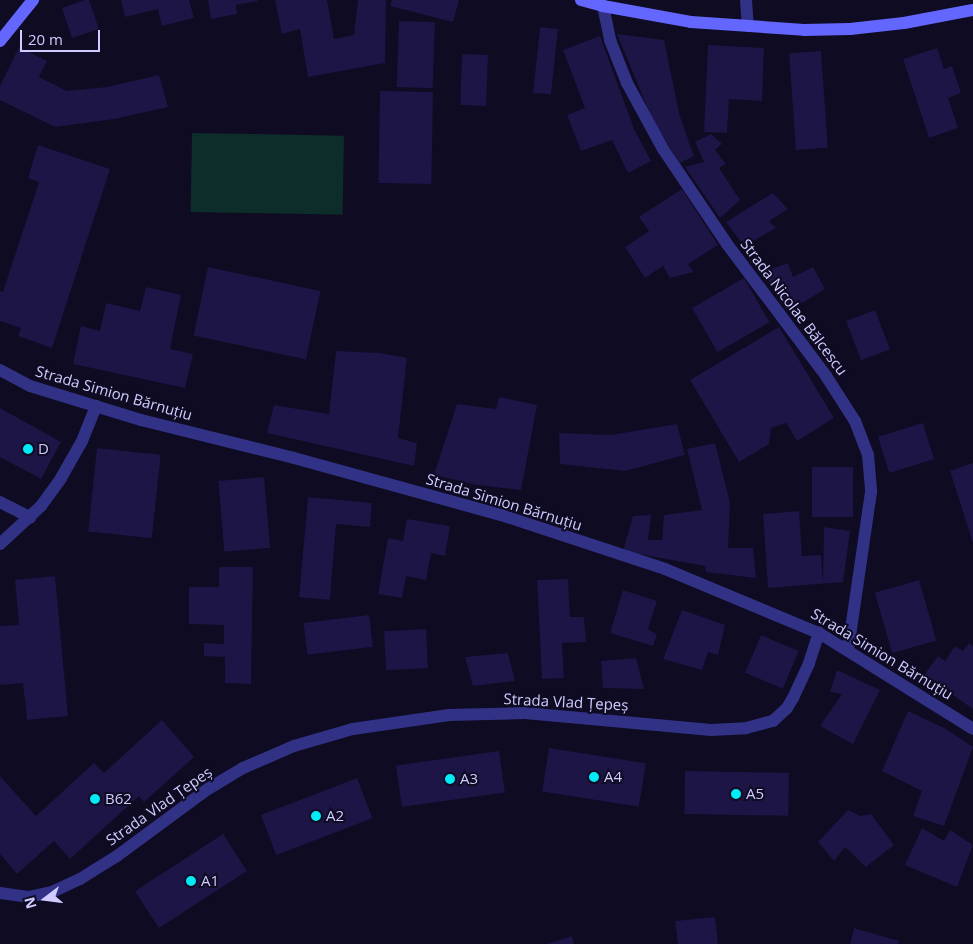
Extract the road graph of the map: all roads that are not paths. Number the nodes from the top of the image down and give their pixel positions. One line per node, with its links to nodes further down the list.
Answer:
1 (33, 0): 7 (main road)
2 (581, 0): 4 (main road)
3 (746, 0): 6 (street)
4 (602, 6): 6 (main road); 14 (street, Strada Nicolae Bălcescu)
5 (973, 10): 6 (main road)
6 (748, 26)
7 (0, 41)
8 (0, 370): 9 (street, Strada Simion Bărnuțiu)
9 (96, 406): 11 (street); 13 (street, Strada Simion Bărnuțiu)
10 (0, 502): 11 (street)
11 (30, 517): 12 (street)
12 (0, 544)
13 (819, 633): 14 (street, Strada Simion Bărnuțiu); 16 (street, Strada Vlad Țepeș)
14 (848, 650): 15 (street, Strada Simion Bărnuțiu)
15 (973, 729)
16 (0, 893)

